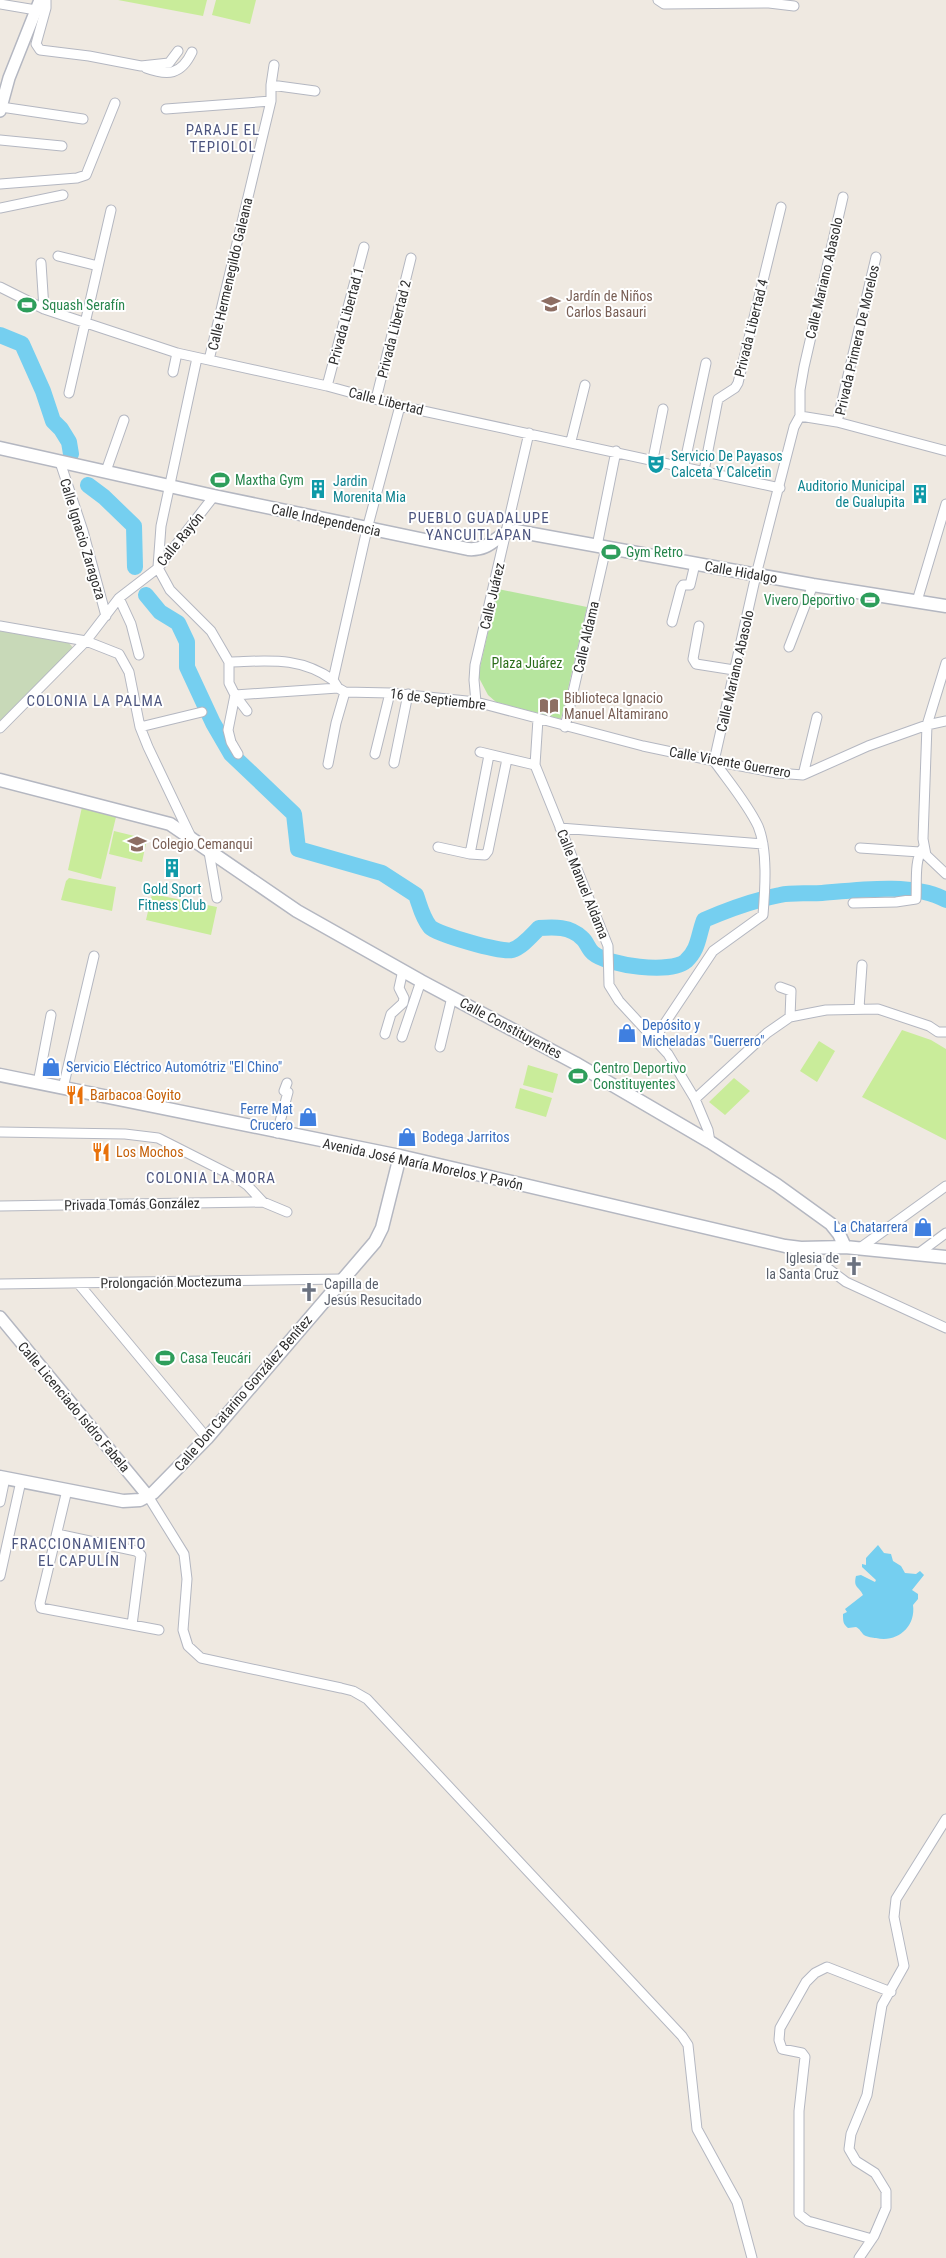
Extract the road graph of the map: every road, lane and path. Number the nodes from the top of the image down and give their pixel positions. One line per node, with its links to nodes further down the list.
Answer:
1 (46, 0): 9 (street)
2 (658, 0): 5 (street)
3 (7, 3): 4 (street)
4 (38, 5): 14 (street)
5 (794, 6)
6 (178, 51): 9 (street)
7 (192, 52): 9 (street)
8 (274, 65): 10 (street, Calle Hermenegildo Galeana)
9 (141, 66)
10 (271, 85): 11 (street); 12 (street, Calle Hermenegildo Galeana)
11 (315, 91)
12 (272, 101): 15 (street); 36 (street, Calle Hermenegildo Galeana)
13 (115, 103): 19 (street)
14 (1, 109): 16 (street)
15 (166, 109)
16 (83, 119)
17 (0, 140): 18 (street)
18 (62, 146)
19 (0, 184)
20 (63, 195): 23 (street)
21 (843, 197): 45 (street, Calle Mariano Abasolo)
22 (781, 207): 57 (street, Privada Libertad 4)
23 (0, 208)
24 (111, 210): 30 (street)
25 (364, 247): 40 (street, Privada Libertad 1)
26 (58, 256): 30 (street)
27 (876, 257): 47 (street, Privada Primera De Morelos)
28 (411, 258): 42 (street, Privada Libertad 2)
29 (41, 264): 32 (street)
30 (98, 266): 33 (street)
31 (0, 287): 32 (street, Calle Libertad)
32 (44, 309): 33 (street, Calle Libertad)
33 (84, 323): 34 (street, Calle Libertad); 41 (street)
34 (177, 353): 35 (street, Calle Libertad); 38 (street)
35 (197, 358): 36 (street, Calle Libertad); 58 (street, Calle Hermenegildo Galeana)
36 (210, 360): 40 (street, Calle Libertad)
37 (706, 363): 55 (street)
38 (173, 372)
39 (585, 385): 49 (street)
40 (327, 386): 42 (street, Calle Libertad)
41 (69, 393)
42 (376, 400): 43 (street, Calle Libertad)
43 (400, 406): 48 (street, Calle Libertad); 62 (street)
44 (663, 409): 53 (street)
45 (800, 416): 47 (street); 59 (street, Calle Mariano Abasolo)
46 (124, 420): 56 (street)
47 (837, 422): 52 (street)
48 (529, 433): 49 (street, Calle Libertad); 63 (street, Calle Juárez)
49 (571, 441): 51 (street, Calle Libertad)
50 (0, 448): 54 (main road, Calle Independencia)
51 (616, 451): 53 (street, Calle Libertad); 64 (street)
52 (946, 451)
53 (653, 459): 55 (street, Calle Libertad)
54 (60, 462): 56 (main road, Calle Independencia); 72 (street, Calle Ignacio Zaragoza)
55 (684, 466): 57 (street, Calle Libertad)
56 (106, 471): 58 (main road, Calle Independencia)
57 (704, 471): 59 (street, Calle Libertad)
58 (171, 486): 60 (main road, Calle Independencia); 66 (street, Calle Hermenegildo Galeana)
59 (780, 488): 67 (street, Calle Mariano Abasolo)
60 (214, 496): 62 (main road, Calle Independencia); 66 (street, Calle Rayón)
61 (946, 504): 70 (street)
62 (367, 529): 63 (main road, Calle Independencia); 82 (street)
63 (507, 532): 64 (main road, Calle Hidalgo); 86 (street, Calle Juárez)
64 (602, 547): 65 (main road, Calle Hidalgo); 94 (street, Calle Aldama)
65 (695, 564): 67 (main road, Calle Hidalgo); 73 (street)
66 (158, 568): 69 (street, Calle Rayón); 79 (street)
67 (756, 575): 68 (main road, Calle Hidalgo); 81 (street, Calle Mariano Abasolo)
68 (813, 585): 70 (main road, Calle Hidalgo); 77 (street)
69 (119, 598): 72 (street, Calle Rayón); 78 (street)
70 (917, 602): 71 (main road, Calle Hidalgo)
71 (946, 606)
72 (106, 616): 76 (street, Calle Rayón)
73 (672, 622)
74 (0, 626): 76 (street)
75 (699, 626): 81 (street)
76 (86, 641): 93 (street); 95 (street, Calle Rayón)
77 (790, 647)
78 (139, 655)
79 (229, 662): 82 (street); 84 (street)
80 (946, 662): 92 (street)
81 (734, 670): 100 (street, Calle Mariano Abasolo)
82 (339, 686): 83 (street, 16 de Septiembre); 84 (street, 16 de Septiembre); 101 (street)
83 (390, 693): 85 (street, 16 de Septiembre); 97 (street)
84 (235, 694): 87 (street); 96 (street)
85 (408, 694): 86 (street, 16 de Septiembre); 99 (street)
86 (476, 702): 90 (street, 16 de Septiembre)
87 (247, 711)
88 (202, 712): 93 (street)
89 (817, 717): 103 (street)
90 (538, 719): 94 (street, Calle Vicente Guerrero); 102 (street, Calle Manuel Aldama)
91 (946, 721): 92 (street, Calle Vicente Guerrero)
92 (927, 725): 103 (street, Calle Vicente Guerrero); 110 (street)
93 (140, 727): 106 (street)
94 (565, 727): 100 (street, Calle Vicente Guerrero)
95 (0, 728)
96 (238, 754)
97 (375, 754)
98 (507, 760): 102 (street); 112 (street); 112 (street)
99 (394, 762)
100 (714, 762): 103 (street, Calle Vicente Guerrero); 107 (street)
101 (328, 764)
102 (535, 765): 105 (street, Calle Manuel Aldama)
103 (803, 775)
104 (0, 780): 106 (main road, Calle Constituyentes)
105 (560, 828): 107 (street); 128 (street, Calle Manuel Aldama)
106 (191, 837): 111 (main road, Calle Constituyentes)
107 (763, 844): 128 (street)
108 (438, 847): 112 (street)
109 (860, 848): 110 (street)
110 (921, 850): 113 (street); 115 (street)
111 (209, 852): 114 (street); 118 (main road, Calle Constituyentes)
112 (470, 854)
113 (946, 874)
114 (217, 898)
115 (852, 903)
116 (94, 956): 133 (street)
117 (862, 965): 122 (street)
118 (403, 970): 119 (main road, Calle Constituyentes); 126 (street)
119 (422, 981): 121 (main road, Calle Constituyentes); 127 (street)
120 (780, 987): 124 (street)
121 (452, 996): 129 (street); 137 (main road, Calle Constituyentes)
122 (859, 1008): 124 (street); 125 (street)
123 (51, 1016): 131 (street)
124 (790, 1017): 134 (street)
125 (946, 1032)
126 (385, 1034)
127 (402, 1037)
128 (655, 1038): 134 (street, Calle Manuel Aldama)
129 (440, 1047)
130 (0, 1075): 131 (main road, Avenida José María Morelos Y Pavón)
131 (38, 1083): 133 (main road, Avenida José María Morelos Y Pavón)
132 (287, 1083): 136 (street)
133 (63, 1088): 136 (main road, Avenida José María Morelos Y Pavón)
134 (695, 1099): 137 (street, Calle Manuel Aldama)
135 (0, 1132): 140 (street)
136 (277, 1133): 138 (main road, Avenida José María Morelos Y Pavón)
137 (710, 1142): 144 (main road, Calle Constituyentes)
138 (400, 1156): 145 (main road, Avenida José María Morelos Y Pavón); 149 (main road, Calle Don Catarino González Benítez)
139 (946, 1186): 146 (street)
140 (263, 1202): 141 (street, Privada Tomás González); 142 (street)
141 (0, 1206)
142 (287, 1212)
143 (946, 1232): 147 (street)
144 (845, 1247): 145 (main road, Avenida José María Morelos Y Pavón); 146 (main road, Avenida José María Morelos Y Pavón)
145 (801, 1248): 153 (street)
146 (860, 1248): 147 (main road, Avenida José María Morelos Y Pavón)
147 (919, 1253): 148 (main road, Avenida José María Morelos Y Pavón)
148 (946, 1257)
149 (342, 1279): 150 (street, Prolongación Moctezuma); 154 (main road, Calle Don Catarino González Benítez)
150 (78, 1283): 151 (street, Prolongación Moctezuma); 154 (street)
151 (0, 1284)
152 (0, 1317): 158 (street, Calle Licenciado Isidro Fabela)
153 (946, 1328)
154 (207, 1438): 158 (main road, Calle Don Catarino González Benítez)
155 (3, 1478): 156 (main road); 159 (street)
156 (21, 1481): 157 (main road); 161 (street)
157 (66, 1490): 158 (main road); 160 (street)
158 (148, 1496): 168 (street)
159 (0, 1502)
160 (57, 1534): 163 (street); 163 (street)
161 (3, 1548): 162 (street)
162 (0, 1576)
163 (132, 1625): 164 (street)
164 (159, 1630)
165 (946, 1819): 166 (street)
166 (892, 1992): 167 (street); 167 (street)
167 (872, 2240): 169 (street)
168 (752, 2258)
169 (859, 2258)

